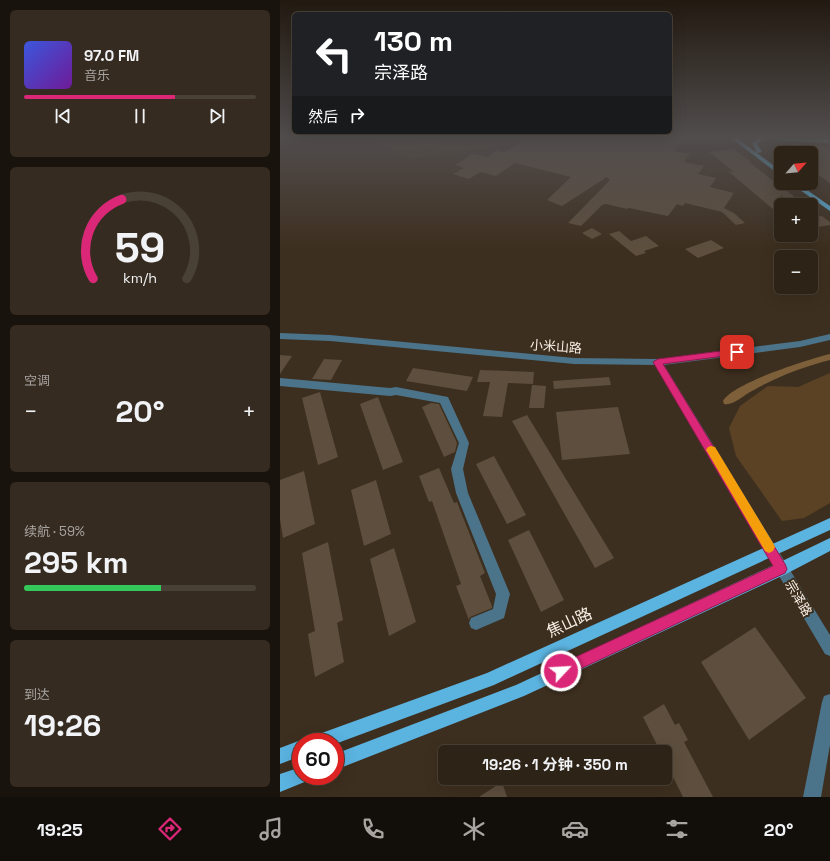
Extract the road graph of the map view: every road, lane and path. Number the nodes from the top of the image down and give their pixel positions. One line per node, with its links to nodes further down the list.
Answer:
1 (802, 190): 4 (main road)
2 (809, 190): 3 (main road)
3 (830, 205)
4 (830, 209)
5 (280, 336): 7 (street, 小米山路)
6 (830, 337): 7 (street, 小米山路)
7 (658, 362): 11 (street, 宗泽路)
8 (280, 382): 13 (street)
9 (830, 524): 11 (main road, 焦山路)
10 (830, 544): 12 (main road)
11 (772, 551): 12 (street, 宗泽路); 16 (main road, 焦山路)
12 (781, 569): 14 (street, 宗泽路); 19 (main road)
13 (476, 623)
14 (830, 649)
15 (830, 702): 22 (street)
16 (344, 733)
17 (292, 751): 18 (main road)
18 (280, 756)
19 (344, 759)
20 (292, 778): 21 (main road)
21 (280, 783)
22 (812, 797)

